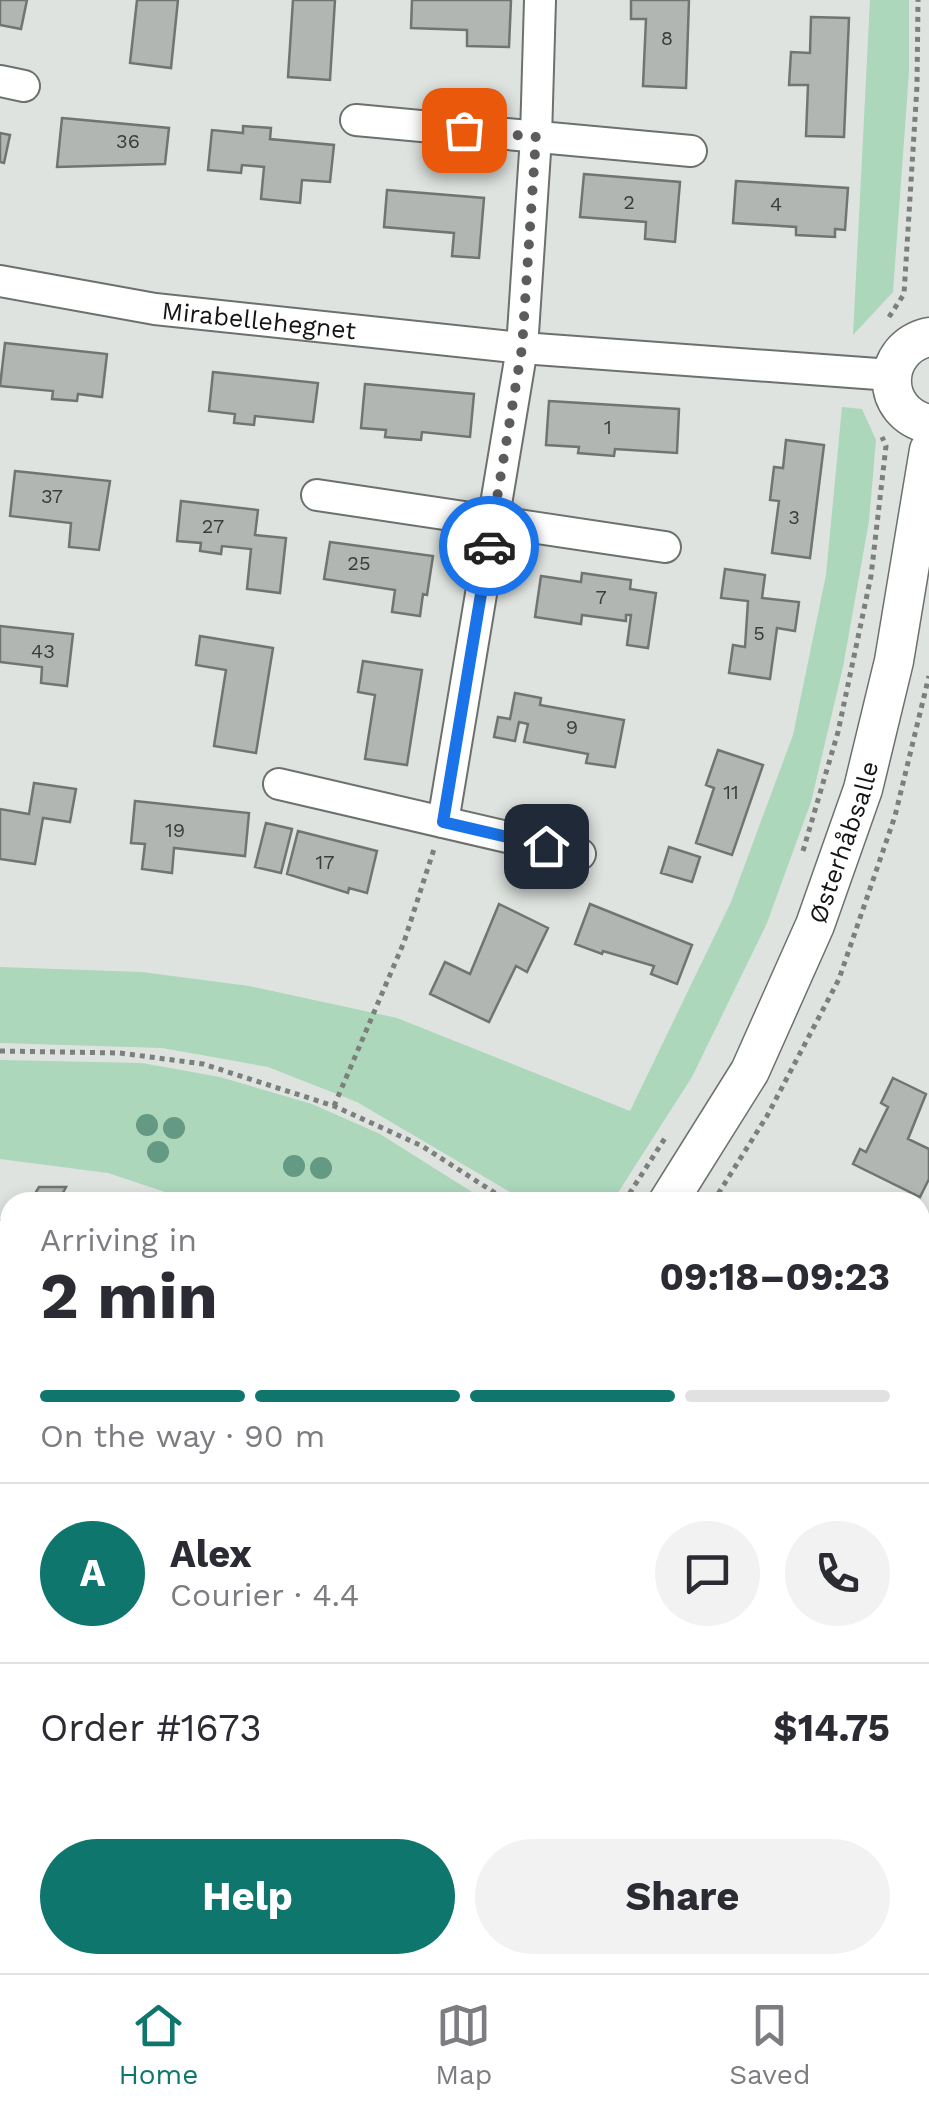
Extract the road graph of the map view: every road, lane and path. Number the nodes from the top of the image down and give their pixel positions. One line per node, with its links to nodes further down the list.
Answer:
1 (540, 0): 4 (street)
2 (918, 0): 9 (path)
3 (356, 120): 4 (street)
4 (536, 137): 5 (street); 8 (street)
5 (691, 151)
6 (0, 281): 8 (street, Mirabellehegnet)
7 (929, 337): 9 (street)
8 (522, 348): 9 (street, Mirabellehegnet); 14 (street)
9 (877, 374): 10 (street)
10 (929, 424)
11 (879, 430): 19 (path)
12 (929, 450): 25 (street, Østerhåbsalle)
13 (317, 495): 14 (street)
14 (492, 521): 15 (street); 17 (street)
15 (666, 548)
16 (279, 784): 17 (street)
17 (443, 822): 18 (street); 21 (path)
18 (580, 854)
19 (801, 856)
20 (0, 1050): 21 (path)
21 (334, 1106): 23 (path)
22 (676, 1121): 24 (path)
23 (493, 1192)
24 (630, 1192)
25 (674, 1192)

